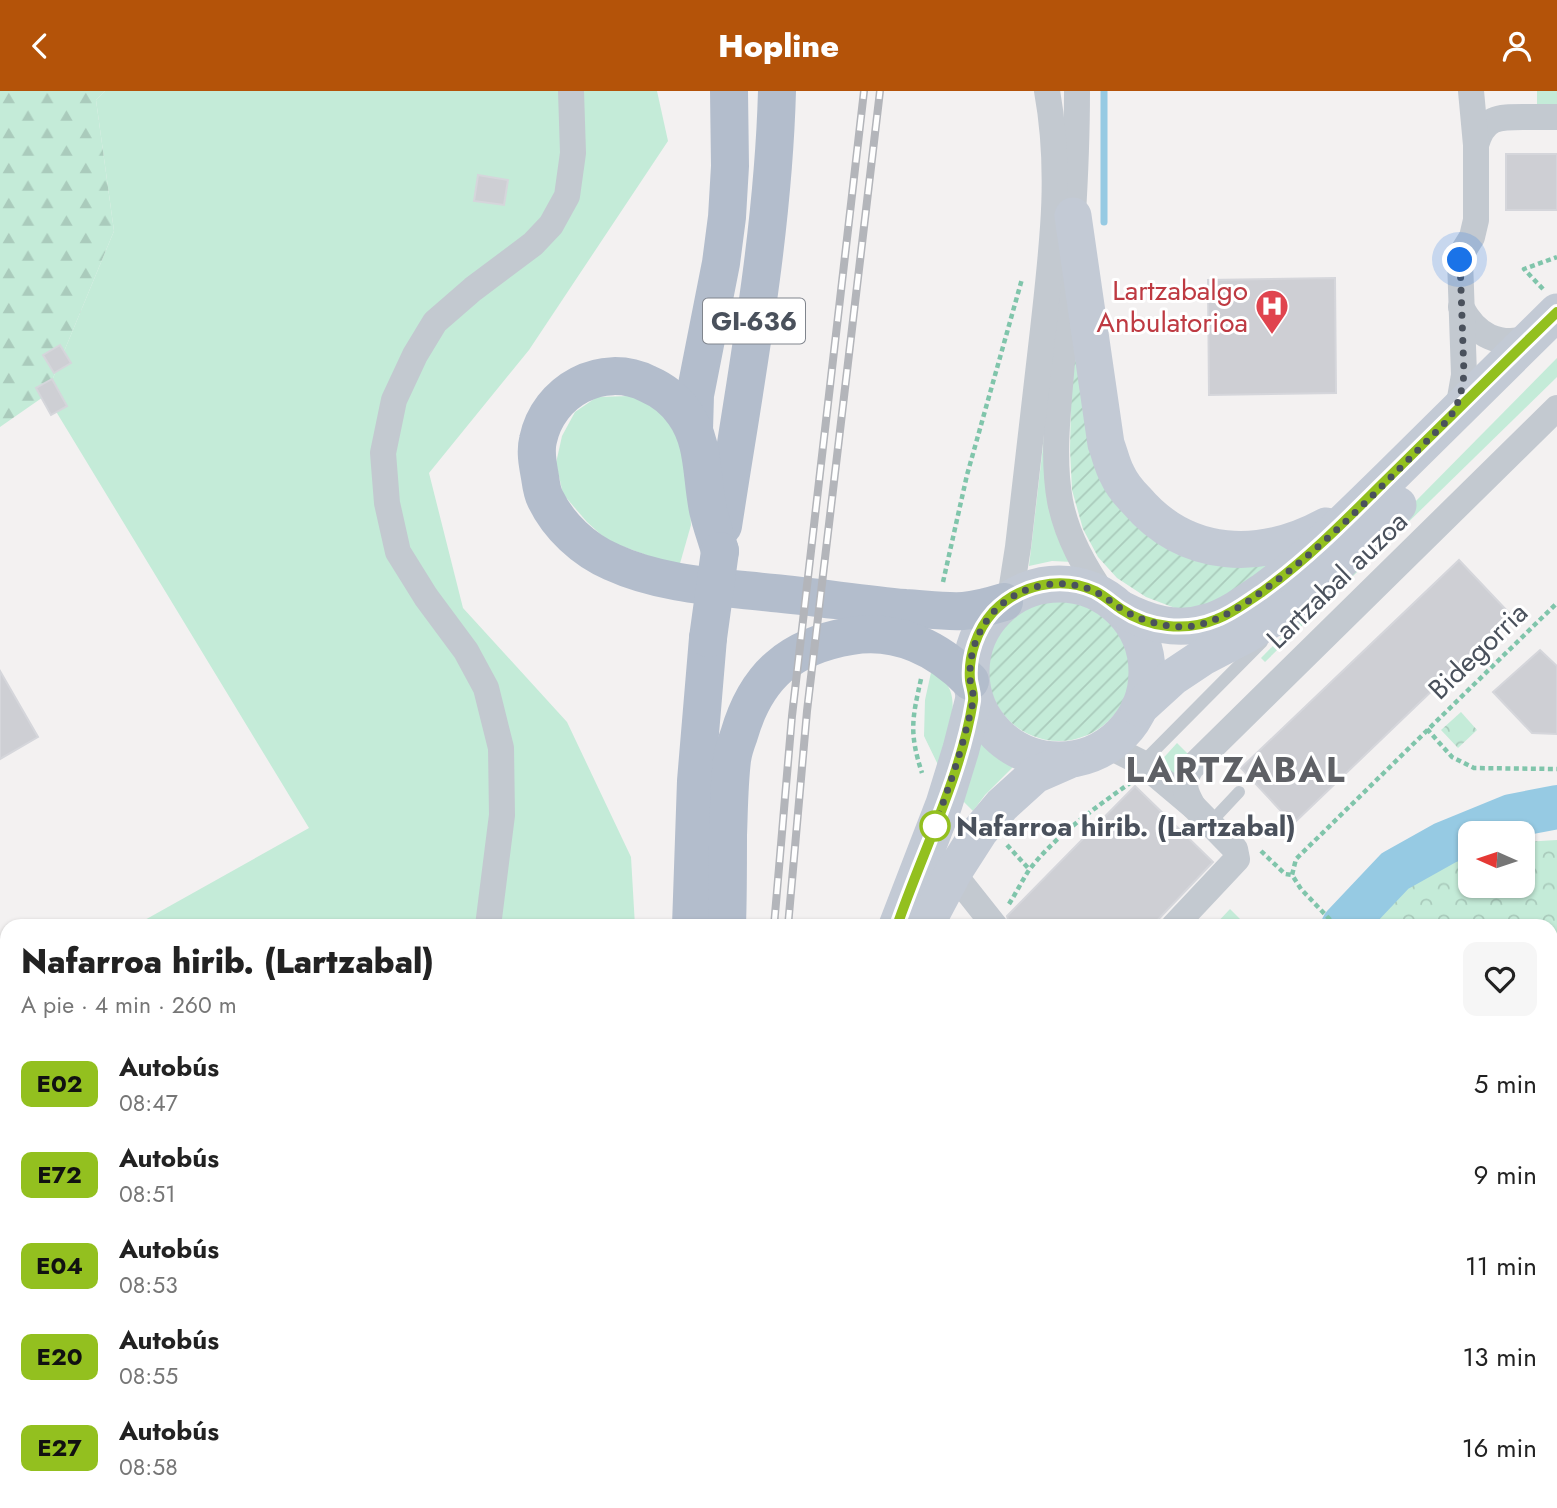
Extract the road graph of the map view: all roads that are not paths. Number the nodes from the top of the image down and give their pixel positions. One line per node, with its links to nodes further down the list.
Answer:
1 (571, 91): 29 (street)
2 (729, 91): 15 (main road)
3 (777, 91): 17 (main road, GI-636)
4 (1047, 91): 18 (street)
5 (1077, 91): 9 (street)
6 (1471, 91): 8 (street)
7 (1557, 117): 8 (street)
8 (1476, 145): 11 (street)
9 (1073, 216): 16 (main road); 19 (street)
10 (1554, 306): 12 (main road)
11 (1461, 307): 12 (street); 14 (street)
12 (1544, 341): 14 (main road); 20 (main road)
13 (1557, 408): 27 (street, Lartzabal auzoa)
14 (1450, 418): 16 (main road)
15 (694, 430): 17 (main road); 18 (main road)
16 (1365, 501): 19 (main road)
17 (720, 551): 30 (main road, GI-636, bridge)
18 (1007, 600): 19 (main road); 21 (main road)
19 (1113, 603): 22 (main road)
20 (1298, 603): 22 (main road); 25 (lane, Lartzabal auzoa)
21 (972, 689): 24 (main road); 31 (main road); 32 (main road)
22 (1139, 708): 23 (main road)
23 (1108, 746): 24 (main road); 25 (street)
24 (1067, 761): 28 (main road)
25 (1138, 771): 27 (street)
26 (1239, 792): 27 (lane)
27 (1201, 814): 35 (street)
28 (953, 873): 33 (main road); 34 (street)
29 (489, 919)
30 (691, 919)
31 (727, 919)
32 (900, 919)
33 (929, 919)
34 (989, 919)
35 (1181, 919)

